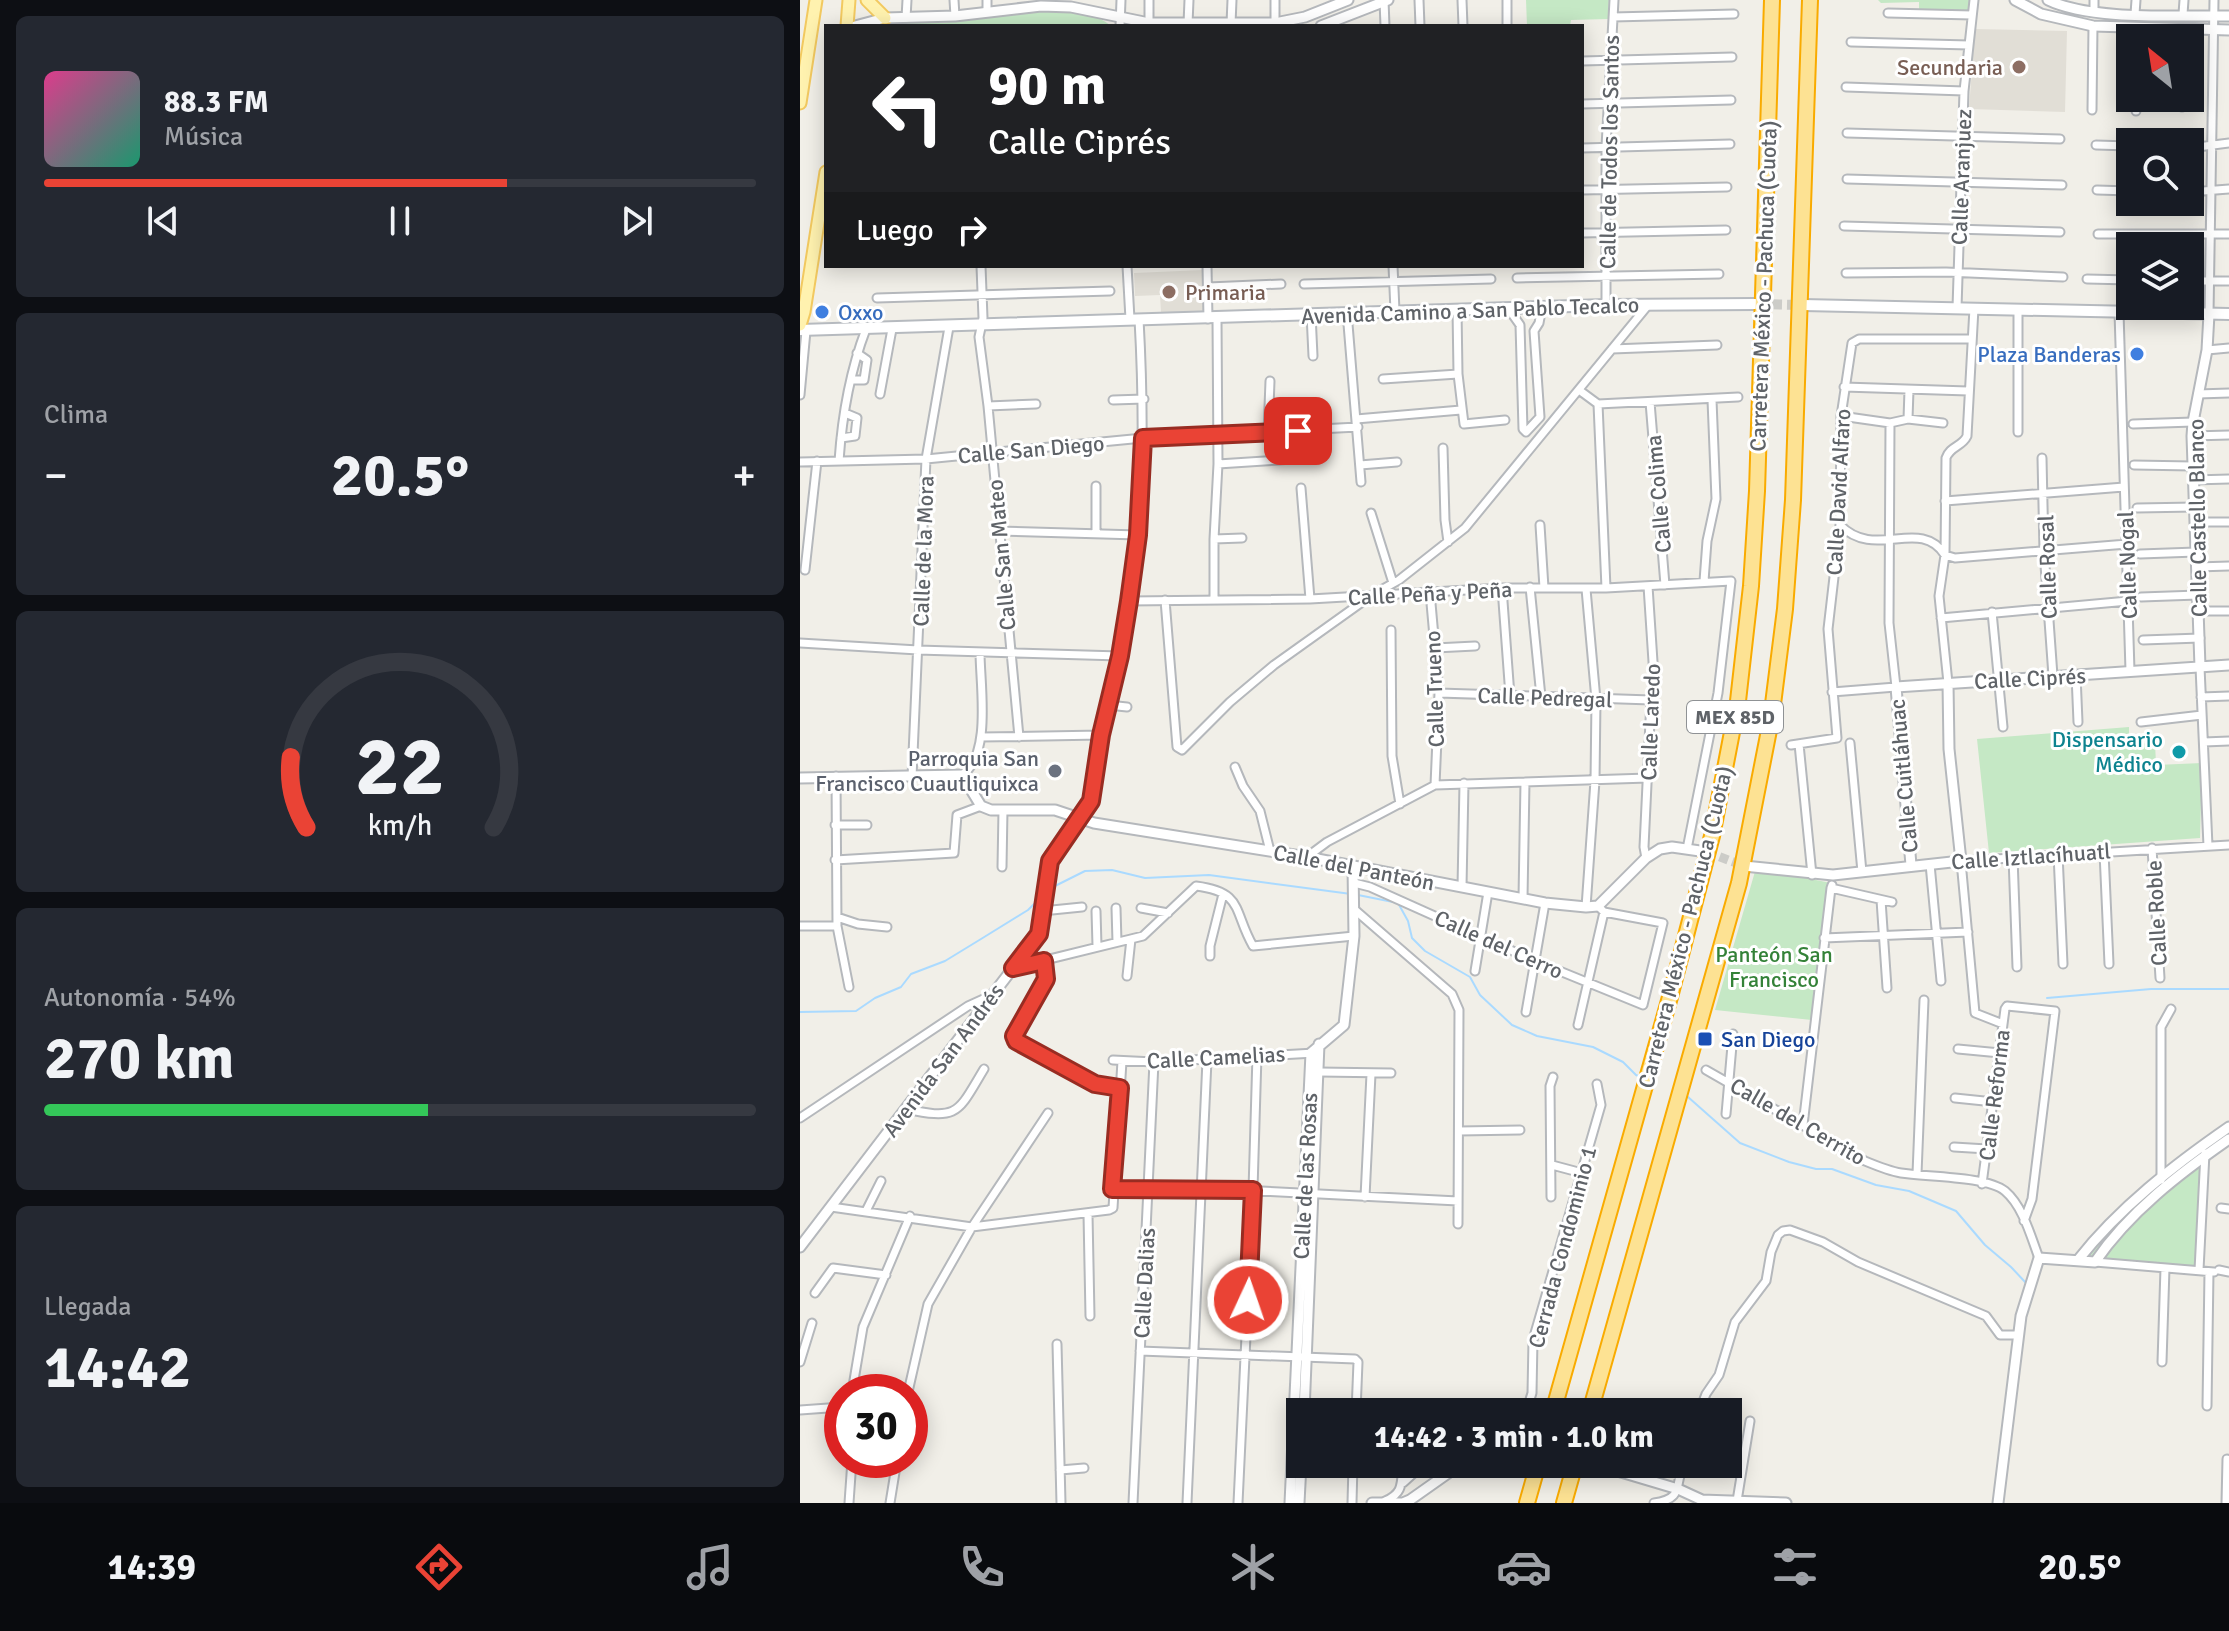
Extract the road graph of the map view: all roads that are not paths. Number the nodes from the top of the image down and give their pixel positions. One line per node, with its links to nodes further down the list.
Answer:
1 (816, 0): 65 (main road)
2 (849, 0): 43 (main road)
3 (867, 0): 38 (main road)
4 (907, 0): 39 (street)
5 (954, 0): 35 (street)
6 (987, 0): 27 (street)
7 (1121, 0): 40 (street)
8 (1149, 0): 41 (street)
9 (1189, 0): 45 (street)
10 (1232, 0): 46 (street)
11 (1275, 0): 42 (street)
12 (1348, 0): 42 (street)
13 (1419, 0): 49 (street)
14 (1462, 0): 50 (street)
15 (1507, 0): 51 (street)
16 (1614, 0): 37 (street, Calle de Todos los Santos)
17 (1772, 0): 460 (highway, Carretera México - Pachuca (Cuota) / MEX 85D)
18 (1810, 0): 461 (highway, Carretera México - Pachuca (Cuota) / MEX 85D)
19 (1974, 0): 33 (street, Calle Aranjuez)
20 (2015, 0): 52 (street)
21 (2048, 0): 28 (street)
22 (2094, 0): 28 (street)
23 (2136, 0): 31 (street)
24 (2184, 0): 32 (street)
25 (2214, 0): 34 (street, Calle Castello Blanco)
26 (1385, 1): 47 (street); 48 (street)
27 (987, 11): 35 (street); 40 (street)
28 (2094, 11): 31 (street)
29 (1888, 13): 33 (street)
30 (1734, 14): 37 (street)
31 (2135, 14): 32 (street)
32 (2183, 14): 34 (street)
33 (1972, 15): 58 (street, Calle Aranjuez)
34 (2214, 15): 36 (street); 53 (street, Calle Castello Blanco)
35 (955, 16): 39 (street)
36 (2229, 16)
37 (1613, 17): 60 (street, Calle de Todos los Santos)
38 (885, 18): 39 (street); 44 (street)
39 (906, 18)
40 (1120, 23): 41 (street)
41 (1149, 23): 45 (street)
42 (1275, 23): 46 (street)
43 (847, 24)
44 (862, 24)
45 (1188, 24): 46 (street)
46 (1231, 24)
47 (1326, 24)
48 (1385, 24)
49 (1420, 24)
50 (1463, 24)
51 (1507, 24)
52 (2093, 26): 54 (street); 68 (street)
53 (2214, 29): 55 (street); 56 (street); 74 (street, Calle Castello Blanco)
54 (2116, 30)
55 (2204, 30)
56 (2229, 30)
57 (1851, 42): 58 (street)
58 (1969, 45): 63 (street, Calle Aranjuez)
59 (1732, 57): 60 (street)
60 (1610, 60): 61 (street); 66 (street, Calle de Todos los Santos)
61 (1584, 61)
62 (1846, 87): 63 (street)
63 (1964, 91): 70 (street, Calle Aranjuez)
64 (1731, 100): 66 (street)
65 (800, 103)
66 (1607, 103): 67 (street); 78 (street, Calle de Todos los Santos)
67 (1584, 104)
68 (2092, 110)
69 (1847, 133): 70 (street)
70 (1961, 136): 71 (street); 81 (street, Calle Aranjuez)
71 (2060, 139)
72 (2229, 143): 74 (street)
73 (1730, 144): 78 (street)
74 (2213, 144): 77 (street); 89 (street, Calle Castello Blanco)
75 (2096, 145): 76 (street)
76 (2116, 146)
77 (2204, 146)
78 (1606, 147): 79 (street); 87 (street, Calle de Todos los Santos)
79 (1584, 148)
80 (1847, 179): 81 (street)
81 (1960, 182): 83 (street); 93 (street, Calle Aranjuez)
82 (824, 185): 147 (main road)
83 (2062, 185)
84 (1727, 187): 87 (street)
85 (2229, 189): 89 (street)
86 (1584, 190): 87 (street)
87 (1607, 190): 97 (street, Calle de Todos los Santos)
88 (2097, 190): 90 (street)
89 (2212, 190): 91 (street); 99 (street, Calle Castello Blanco)
90 (2116, 191)
91 (2204, 191)
92 (1844, 226): 93 (street)
93 (1960, 229): 95 (street); 106 (street, Calle Aranjuez)
94 (1726, 230): 97 (street)
95 (2060, 232)
96 (1584, 233): 97 (street)
97 (1606, 233): 108 (street, Calle de Todos los Santos)
98 (2098, 234): 99 (street)
99 (2211, 234): 100 (street); 115 (street, Calle Castello Blanco)
100 (2229, 234)
101 (981, 268): 122 (street, Calle San Mateo)
102 (1127, 268): 141 (street)
103 (1207, 268): 120 (street)
104 (1393, 268): 116 (street)
105 (1846, 273): 106 (street)
106 (1958, 273): 109 (street); 130 (street, Calle Aranjuez)
107 (1719, 274): 108 (street)
108 (1607, 276): 110 (street); 126 (street, Calle de Todos los Santos)
109 (2063, 277)
110 (1517, 278)
111 (1491, 279): 116 (street)
112 (2087, 279): 113 (street)
113 (2116, 280)
114 (2204, 280): 115 (street)
115 (2209, 280): 117 (street); 139 (street, Calle Castello Blanco)
116 (1393, 281): 119 (street); 134 (street)
117 (2229, 281)
118 (1281, 284): 120 (street)
119 (1304, 284)
120 (1208, 287): 142 (street)
121 (1110, 291): 122 (street)
122 (982, 295): 123 (street); 145 (street, Calle San Mateo)
123 (877, 298)
124 (1649, 304): 125 (main road, Avenida Camino a San Pablo Tecalco); 126 (main road, Avenida Camino a San Pablo Tecalco); 154 (street)
125 (1755, 304)
126 (1606, 305): 128 (main road, Avenida Camino a San Pablo Tecalco)
127 (1803, 305): 130 (main road)
128 (1542, 307): 129 (main road, Avenida Camino a San Pablo Tecalco); 150 (street)
129 (1508, 308): 132 (main road, Avenida Camino a San Pablo Tecalco); 144 (street)
130 (1957, 308): 131 (main road)
131 (1974, 308): 133 (main road); 151 (street)
132 (1457, 309): 134 (main road, Avenida Camino a San Pablo Tecalco); 157 (street)
133 (2018, 309): 136 (main road); 186 (street)
134 (1395, 311): 135 (main road, Avenida Camino a San Pablo Tecalco)
135 (1347, 312): 137 (main road, Avenida Camino a San Pablo Tecalco); 182 (street)
136 (2116, 312)
137 (1311, 314): 142 (main road, Avenida Camino a San Pablo Tecalco); 156 (street)
138 (2204, 314): 139 (main road)
139 (2209, 314): 140 (main road); 155 (street, Calle Castello Blanco)
140 (2229, 314)
141 (1135, 319): 142 (main road, Avenida Camino a San Pablo Tecalco); 145 (main road, Avenida Camino a San Pablo Tecalco); 169 (street)
142 (1212, 319): 188 (street)
143 (2119, 320): 210 (street, Calle Nogal)
144 (1520, 325): 150 (street); 150 (street)
145 (981, 326): 146 (main road, Avenida Camino a San Pablo Tecalco); 175 (street, Calle San Mateo)
146 (949, 327): 149 (main road, Avenida Camino a San Pablo Tecalco); 197 (street, Calle de la Mora)
147 (802, 329): 148 (main road, Avenida Camino a San Pablo Tecalco); 167 (street)
148 (866, 329): 149 (main road, Avenida Camino a San Pablo Tecalco); 177 (street)
149 (892, 329): 165 (street)
150 (1534, 331)
151 (1972, 339): 160 (street, Calle David Alfaro); 163 (street)
152 (1717, 345): 154 (street)
153 (2229, 348): 155 (street)
154 (1612, 349): 161 (street)
155 (2207, 350): 166 (street, Calle Castello Blanco)
156 (1313, 356)
157 (1458, 374): 158 (street); 176 (street)
158 (1383, 379)
159 (1270, 381): 187 (street)
160 (1844, 387): 162 (street); 178 (street, Calle David Alfaro)
161 (1579, 390): 174 (street); 227 (street)
162 (1909, 390): 163 (street); 179 (street)
163 (1968, 391): 213 (street)
164 (2229, 393): 166 (street)
165 (880, 394)
166 (2198, 394): 181 (street, Calle Castello Blanco)
167 (800, 395)
168 (1738, 397): 171 (street)
169 (1144, 399): 170 (street); 192 (street)
170 (1113, 400)
171 (1712, 400): 172 (street); 236 (street)
172 (1650, 402): 174 (street); 238 (street, Calle Colima)
173 (1036, 404): 175 (street)
174 (1598, 404): 243 (street)
175 (988, 406): 194 (street, Calle San Mateo)
176 (1461, 410): 180 (street); 182 (street, Calle San Diego)
177 (845, 413): 191 (street); 191 (street)
178 (1841, 416): 183 (street); 220 (street, Calle David Alfaro)
179 (1908, 419): 183 (street); 184 (street)
180 (1505, 420)
181 (2193, 422): 185 (street); 190 (street, Calle Castello Blanco)
182 (1357, 423): 187 (street, Calle San Diego); 203 (street)
183 (1890, 423): 226 (street)
184 (1943, 423)
185 (2133, 424)
186 (2018, 432)
187 (1268, 433): 188 (street, Calle San Diego)
188 (1218, 435): 192 (street, Calle San Diego); 202 (street)
189 (2229, 435): 190 (street)
190 (2192, 436): 205 (street, Calle Castello Blanco)
191 (841, 438): 199 (street)
192 (1143, 438): 194 (street, Calle San Diego); 223 (street)
193 (1443, 448): 227 (street)
194 (993, 454): 197 (street, Calle San Diego); 221 (street, Calle San Mateo)
195 (1309, 458): 202 (street)
196 (2042, 458): 212 (street, Calle Rosal)
197 (926, 459): 199 (street, Calle San Diego); 265 (street, Calle de la Mora)
198 (817, 461): 199 (street, Calle San Diego); 200 (street, Calle San Diego); 235 (street)
199 (839, 461)
200 (800, 462)
201 (1397, 462): 203 (street)
202 (1218, 464): 225 (street)
203 (1360, 465): 208 (street)
204 (2134, 465): 205 (street)
205 (2192, 466): 207 (street, Calle Castello Blanco)
206 (2229, 479): 207 (street)
207 (2193, 480): 214 (street, Calle Castello Blanco)
208 (1361, 482)
209 (1096, 486): 222 (street)
210 (2124, 487): 212 (street); 228 (street, Calle Nogal)
211 (1301, 488): 249 (street)
212 (2044, 493): 213 (street); 229 (street, Calle Rosal)
213 (1945, 501): 232 (street)
214 (2195, 507): 215 (street); 217 (street, Calle Castello Blanco)
215 (2137, 508)
216 (1371, 513): 237 (street)
217 (2196, 522): 218 (street); 230 (street, Calle Castello Blanco)
218 (2229, 522)
219 (1540, 525): 242 (street)
220 (1840, 525): 226 (street); 277 (street, Calle David Alfaro)
221 (998, 531): 222 (street); 267 (street, Calle San Mateo)
222 (1096, 533): 223 (street)
223 (1138, 535): 252 (street)
224 (1242, 538): 225 (street)
225 (1214, 539): 251 (street)
226 (1890, 539): 232 (street); 276 (street)
227 (1448, 542): 237 (street)
228 (2127, 544): 229 (street); 253 (street, Calle Nogal)
229 (2044, 551): 232 (street); 254 (street, Calle Rosal)
230 (2196, 552): 231 (street); 234 (street, Calle Castello Blanco)
231 (2140, 554)
232 (1945, 555): 258 (street)
233 (2229, 566): 234 (street)
234 (2197, 567): 247 (street, Calle Castello Blanco)
235 (805, 570)
236 (1704, 581): 238 (street, Calle Peña y Peña); 316 (street, Calle Peña y Peña)
237 (1393, 583): 246 (street)
238 (1665, 585): 239 (street, Calle Peña y Peña)
239 (1648, 586): 243 (street, Calle Peña y Peña); 284 (street, Calle Laredo)
240 (1530, 587): 241 (street, Calle Peña y Peña); 242 (street, Calle Peña y Peña); 281 (street)
241 (1502, 588): 245 (street, Calle Peña y Peña); 279 (street)
242 (1544, 588): 244 (street, Calle Peña y Peña)
243 (1606, 588): 244 (street, Calle Peña y Peña)
244 (1586, 589): 283 (street)
245 (1430, 592): 246 (street, Calle Peña y Peña); 264 (street, Calle Trueno)
246 (1372, 595): 249 (street, Calle Peña y Peña); 250 (street)
247 (2198, 595): 248 (street); 255 (street, Calle Castello Blanco)
248 (2141, 597)
249 (1310, 599): 251 (street, Calle Peña y Peña)
250 (1165, 600): 251 (street, Calle Peña y Peña); 252 (street, Calle Peña y Peña)
251 (1214, 600)
252 (1129, 601): 268 (street)
253 (2128, 601): 254 (street); 271 (street, Calle Nogal)
254 (2047, 607): 257 (street); 273 (street, Calle Rosal)
255 (2199, 611): 256 (street); 260 (street, Calle Castello Blanco)
256 (2229, 611)
257 (1992, 612): 258 (street); 274 (street)
258 (1941, 618): 275 (street)
259 (1391, 630): 307 (street)
260 (2200, 638): 261 (street); 270 (street, Calle Castello Blanco)
261 (2143, 640)
262 (800, 643): 265 (street)
263 (1475, 646): 264 (street)
264 (1435, 648): 278 (street, Calle Trueno)
265 (918, 650): 266 (street); 300 (street, Calle de la Mora)
266 (980, 652): 267 (street); 292 (street)
267 (1010, 654): 268 (street); 293 (street, Calle San Mateo)
268 (1120, 656): 285 (street)
269 (2229, 665): 270 (street, Calle Ciprés)
270 (2200, 667): 271 (street, Calle Ciprés); 282 (street, Calle Castello Blanco)
271 (2130, 671): 272 (street, Calle Ciprés)
272 (2076, 675): 273 (street, Calle Ciprés); 288 (street)
273 (2053, 676): 274 (street, Calle Ciprés)
274 (2000, 678): 275 (street, Calle Ciprés); 290 (street)
275 (1948, 683): 276 (street, Calle Ciprés); 325 (street)
276 (1896, 687): 277 (street, Calle Ciprés); 327 (street, Calle Cuitláhuac)
277 (1832, 692): 332 (street, Calle David Alfaro)
278 (1439, 693): 279 (street, Calle Pedregal); 306 (street, Calle Trueno)
279 (1510, 696): 281 (street, Calle Pedregal)
280 (2229, 696): 282 (street)
281 (1541, 697): 283 (street, Calle Pedregal)
282 (2201, 697): 287 (street, Calle Castello Blanco)
283 (1596, 700): 284 (street, Calle Pedregal); 303 (street)
284 (1651, 700): 302 (street, Calle Laredo)
285 (1108, 705): 286 (street); 291 (street)
286 (1127, 707)
287 (2202, 715): 289 (street); 295 (street, Calle Castello Blanco)
288 (2078, 722)
289 (2141, 722)
290 (2003, 727)
291 (1101, 735): 293 (street); 310 (street)
292 (981, 737): 293 (street); 298 (street)
293 (1019, 737)
294 (2229, 741): 295 (street)
295 (2204, 742): 314 (street, Calle Castello Blanco)
296 (1850, 743): 331 (street)
297 (1235, 767): 317 (street)
298 (962, 775): 300 (street); 308 (street)
299 (836, 776): 300 (street); 301 (street); 311 (street)
300 (912, 777)
301 (800, 778)
302 (1648, 778): 303 (street); 323 (street, Calle Laredo)
303 (1595, 781): 304 (street); 345 (street)
304 (1525, 782): 305 (street); 339 (street)
305 (1464, 783): 306 (street); 334 (street)
306 (1435, 785): 307 (street)
307 (1400, 804): 321 (street)
308 (981, 806): 309 (street, Calle del Panteón); 324 (street)
309 (1003, 810): 310 (street, Calle del Panteón); 329 (street)
310 (1078, 818): 317 (street, Calle del Panteón); 343 (street, Avenida San Andrés)
311 (835, 825): 312 (street); 324 (street)
312 (867, 825)
313 (2229, 845): 314 (street, Calle Iztlacíhuatl)
314 (2208, 846): 315 (street, Calle Iztlacíhuatl)
315 (2152, 848): 319 (street, Calle Iztlacíhuatl); 373 (street, Calle Roble)
316 (1687, 849): 318 (street); 323 (street)
317 (1270, 851): 321 (street, Calle del Panteón)
318 (1707, 852)
319 (2104, 852): 320 (street, Calle Iztlacíhuatl); 368 (street)
320 (2058, 854): 322 (street, Calle Iztlacíhuatl); 367 (street)
321 (1307, 857): 330 (street, Calle del Panteón)
322 (2013, 857): 325 (street, Calle Iztlacíhuatl); 369 (street)
323 (1646, 858): 348 (street)
324 (835, 860): 352 (street)
325 (1961, 861): 326 (street, Calle Iztlacíhuatl); 355 (street)
326 (1930, 864): 327 (street, Calle Iztlacíhuatl); 356 (street)
327 (1911, 865): 331 (street, Calle Iztlacíhuatl)
328 (1744, 866): 332 (street, Calle Iztlacíhuatl)
329 (1002, 867)
330 (1353, 867): 334 (street, Calle del Panteón); 336 (street)
331 (1862, 872): 333 (street, Calle Iztlacíhuatl)
332 (1812, 875): 333 (street, Calle Iztlacíhuatl)
333 (1833, 875): 335 (street)
334 (1462, 887): 337 (street, Calle del Panteón)
335 (1831, 888): 340 (street); 360 (street)
336 (1354, 890): 349 (street); 358 (street, Calle del Cerro)
337 (1488, 892): 339 (street, Calle del Panteón); 358 (street)
338 (1223, 894): 351 (street); 357 (street); 364 (street)
339 (1523, 898): 342 (street, Calle del Panteón)
340 (1881, 900): 341 (street); 359 (street)
341 (1892, 902)
342 (1545, 903): 345 (street, Calle del Panteón); 366 (street)
343 (1043, 906): 344 (street); 370 (street, Avenida San Andrés)
344 (1082, 907)
345 (1586, 907): 348 (street, Calle del Panteón)
346 (1116, 908): 362 (street)
347 (1141, 908): 351 (street)
348 (1601, 909): 375 (street); 375 (street, Calle del Cerro)
349 (1355, 910): 357 (street); 409 (street)
350 (1096, 911): 363 (street)
351 (1168, 913): 361 (street)
352 (837, 922): 353 (street); 354 (street); 376 (street)
353 (800, 926)
354 (887, 927)
355 (1968, 932): 356 (street); 382 (street)
356 (1937, 934): 359 (street); 374 (street)
357 (1354, 936): 386 (street)
358 (1481, 936): 366 (street, Calle del Cerro); 371 (street)
359 (1883, 936): 360 (street); 377 (street)
360 (1824, 938): 406 (street)
361 (1131, 939): 362 (street); 372 (street)
362 (1117, 942): 363 (street)
363 (1097, 946): 365 (street)
364 (1210, 956)
365 (1044, 961): 370 (street); 399 (street)
366 (1535, 961): 375 (street, Calle del Cerro); 381 (street)
367 (2063, 964)
368 (2109, 964)
369 (2017, 967)
370 (1013, 968): 378 (street, Avenida San Andrés)
371 (1475, 971)
372 (1127, 976)
373 (2160, 978)
374 (1941, 981)
375 (1588, 983): 383 (street)
376 (849, 987)
377 (1887, 988)
378 (991, 995): 402 (street, Avenida San Andrés); 405 (street)
379 (1924, 1000): 416 (street)
380 (2171, 1009): 418 (street)
381 (1526, 1012)
382 (2003, 1024): 387 (street, Calle Reforma); 432 (street, Calle Reforma)
383 (1578, 1025)
384 (1733, 1034): 397 (street)
385 (1958, 1049): 387 (street)
386 (1316, 1050): 388 (street, Calle Camelias); 393 (street, Calle de las Rosas); 424 (street, Calle de las Rosas)
387 (2000, 1053): 401 (street, Calle Reforma)
388 (1257, 1055): 389 (street, Calle Camelias); 423 (street)
389 (1207, 1060): 390 (street, Calle Camelias); 420 (street)
390 (1154, 1062): 399 (street, Calle Camelias); 422 (street, Calle Dalias)
391 (984, 1069): 402 (street)
392 (1706, 1070): 397 (street, Calle del Cerrito)
393 (1319, 1072): 395 (street); 424 (street, Calle de las Rosas)
394 (1391, 1073): 395 (street)
395 (1371, 1074): 425 (street)
396 (1553, 1077): 414 (street)
397 (1729, 1082): 404 (street); 406 (street, Calle del Cerrito)
398 (1597, 1084): 415 (street, Cerrada Condominio 1)
399 (1120, 1088): 421 (street)
400 (1955, 1098): 401 (street)
401 (1994, 1102): 412 (street, Calle Reforma)
402 (905, 1109): 428 (street, Avenida San Andrés)
403 (1048, 1113): 434 (street)
404 (1726, 1114)
405 (800, 1118)
406 (1803, 1125): 416 (street, Calle del Cerrito)
407 (2229, 1127): 413 (street)
408 (1520, 1130): 409 (street)
409 (1459, 1131): 427 (street)
410 (2229, 1139): 413 (street)
411 (1954, 1147): 412 (street)
412 (1987, 1149): 419 (street, Calle Reforma)
413 (2204, 1150): 418 (street); 440 (street)
414 (1552, 1165): 415 (street); 426 (street)
415 (1582, 1173): 459 (street, Cerrada Condominio 1)
416 (1917, 1174): 419 (street, Calle del Cerrito)
417 (881, 1181): 429 (street)
418 (2163, 1183): 437 (street); 438 (street)
419 (1982, 1184): 432 (street, Calle del Cerrito)
420 (1201, 1188): 422 (street); 423 (street); 450 (street)
421 (1112, 1189): 422 (street); 430 (street)
422 (1149, 1189): 449 (street, Calle Dalias)
423 (1253, 1190): 424 (street); 451 (street)
424 (1308, 1193): 425 (street); 452 (street, Calle de las Rosas)
425 (1365, 1197): 427 (street)
426 (1551, 1197)
427 (1458, 1201): 433 (street)
428 (831, 1207): 429 (street); 435 (street, Avenida San Andrés)
429 (866, 1211): 431 (street)
430 (1088, 1214): 434 (street); 445 (street)
431 (910, 1216): 434 (street); 443 (street)
432 (2024, 1221): 436 (street, Calle del Cerrito)
433 (1458, 1224)
434 (972, 1227): 456 (street)
435 (800, 1247)
436 (2039, 1258): 437 (street); 447 (street)
437 (2078, 1260): 438 (street)
438 (2095, 1262): 439 (street)
439 (2165, 1268): 440 (street); 454 (street)
440 (2199, 1270): 441 (street)
441 (2214, 1271): 442 (street); 463 (street)
442 (2229, 1272)
443 (886, 1275): 444 (street); 455 (street)
444 (815, 1293)
445 (1090, 1316)
446 (812, 1323): 453 (street)
447 (2017, 1335): 462 (street); 499 (street)
448 (1057, 1344): 469 (street)
449 (1140, 1351): 450 (street); 488 (street, Calle Dalias)
450 (1193, 1353): 451 (street); 489 (street)
451 (1245, 1354): 452 (street); 490 (street)
452 (1301, 1356): 457 (street, Calle de las Rosas); 458 (street); 491 (street, Calle de las Rosas)
453 (800, 1362)
454 (2162, 1362)
455 (855, 1374)
456 (912, 1374)
457 (1303, 1398)
458 (1356, 1398)
459 (1530, 1398)
460 (1557, 1398)
461 (1594, 1398)
462 (1704, 1398)
463 (2207, 1406)
464 (824, 1408): 465 (street)
465 (800, 1410)
466 (1750, 1421): 483 (street)
467 (2227, 1459): 500 (street)
468 (1084, 1468): 469 (street)
469 (1060, 1470): 487 (street)
470 (851, 1478): 485 (street)
471 (894, 1478): 486 (street)
472 (1300, 1478): 492 (street)
473 (1353, 1478): 493 (street)
474 (1402, 1478): 481 (street)
475 (1409, 1478): 481 (street)
476 (1441, 1478): 484 (street)
477 (1534, 1478): 495 (highway)
478 (1571, 1478): 496 (highway)
479 (1641, 1478): 482 (street)
480 (1679, 1478): 482 (street)
481 (1401, 1485): 484 (street)
482 (1678, 1489): 483 (street); 497 (street)
483 (1737, 1501): 498 (street)
484 (1383, 1502): 494 (street)
485 (849, 1503)
486 (890, 1503)
487 (1061, 1503)
488 (1133, 1503)
489 (1187, 1503)
490 (1238, 1503)
491 (1290, 1503)
492 (1299, 1503)
493 (1352, 1503)
494 (1372, 1503)
495 (1527, 1503)
496 (1564, 1503)
497 (1654, 1503)
498 (1786, 1503)
499 (1998, 1503)
500 (2226, 1503)

